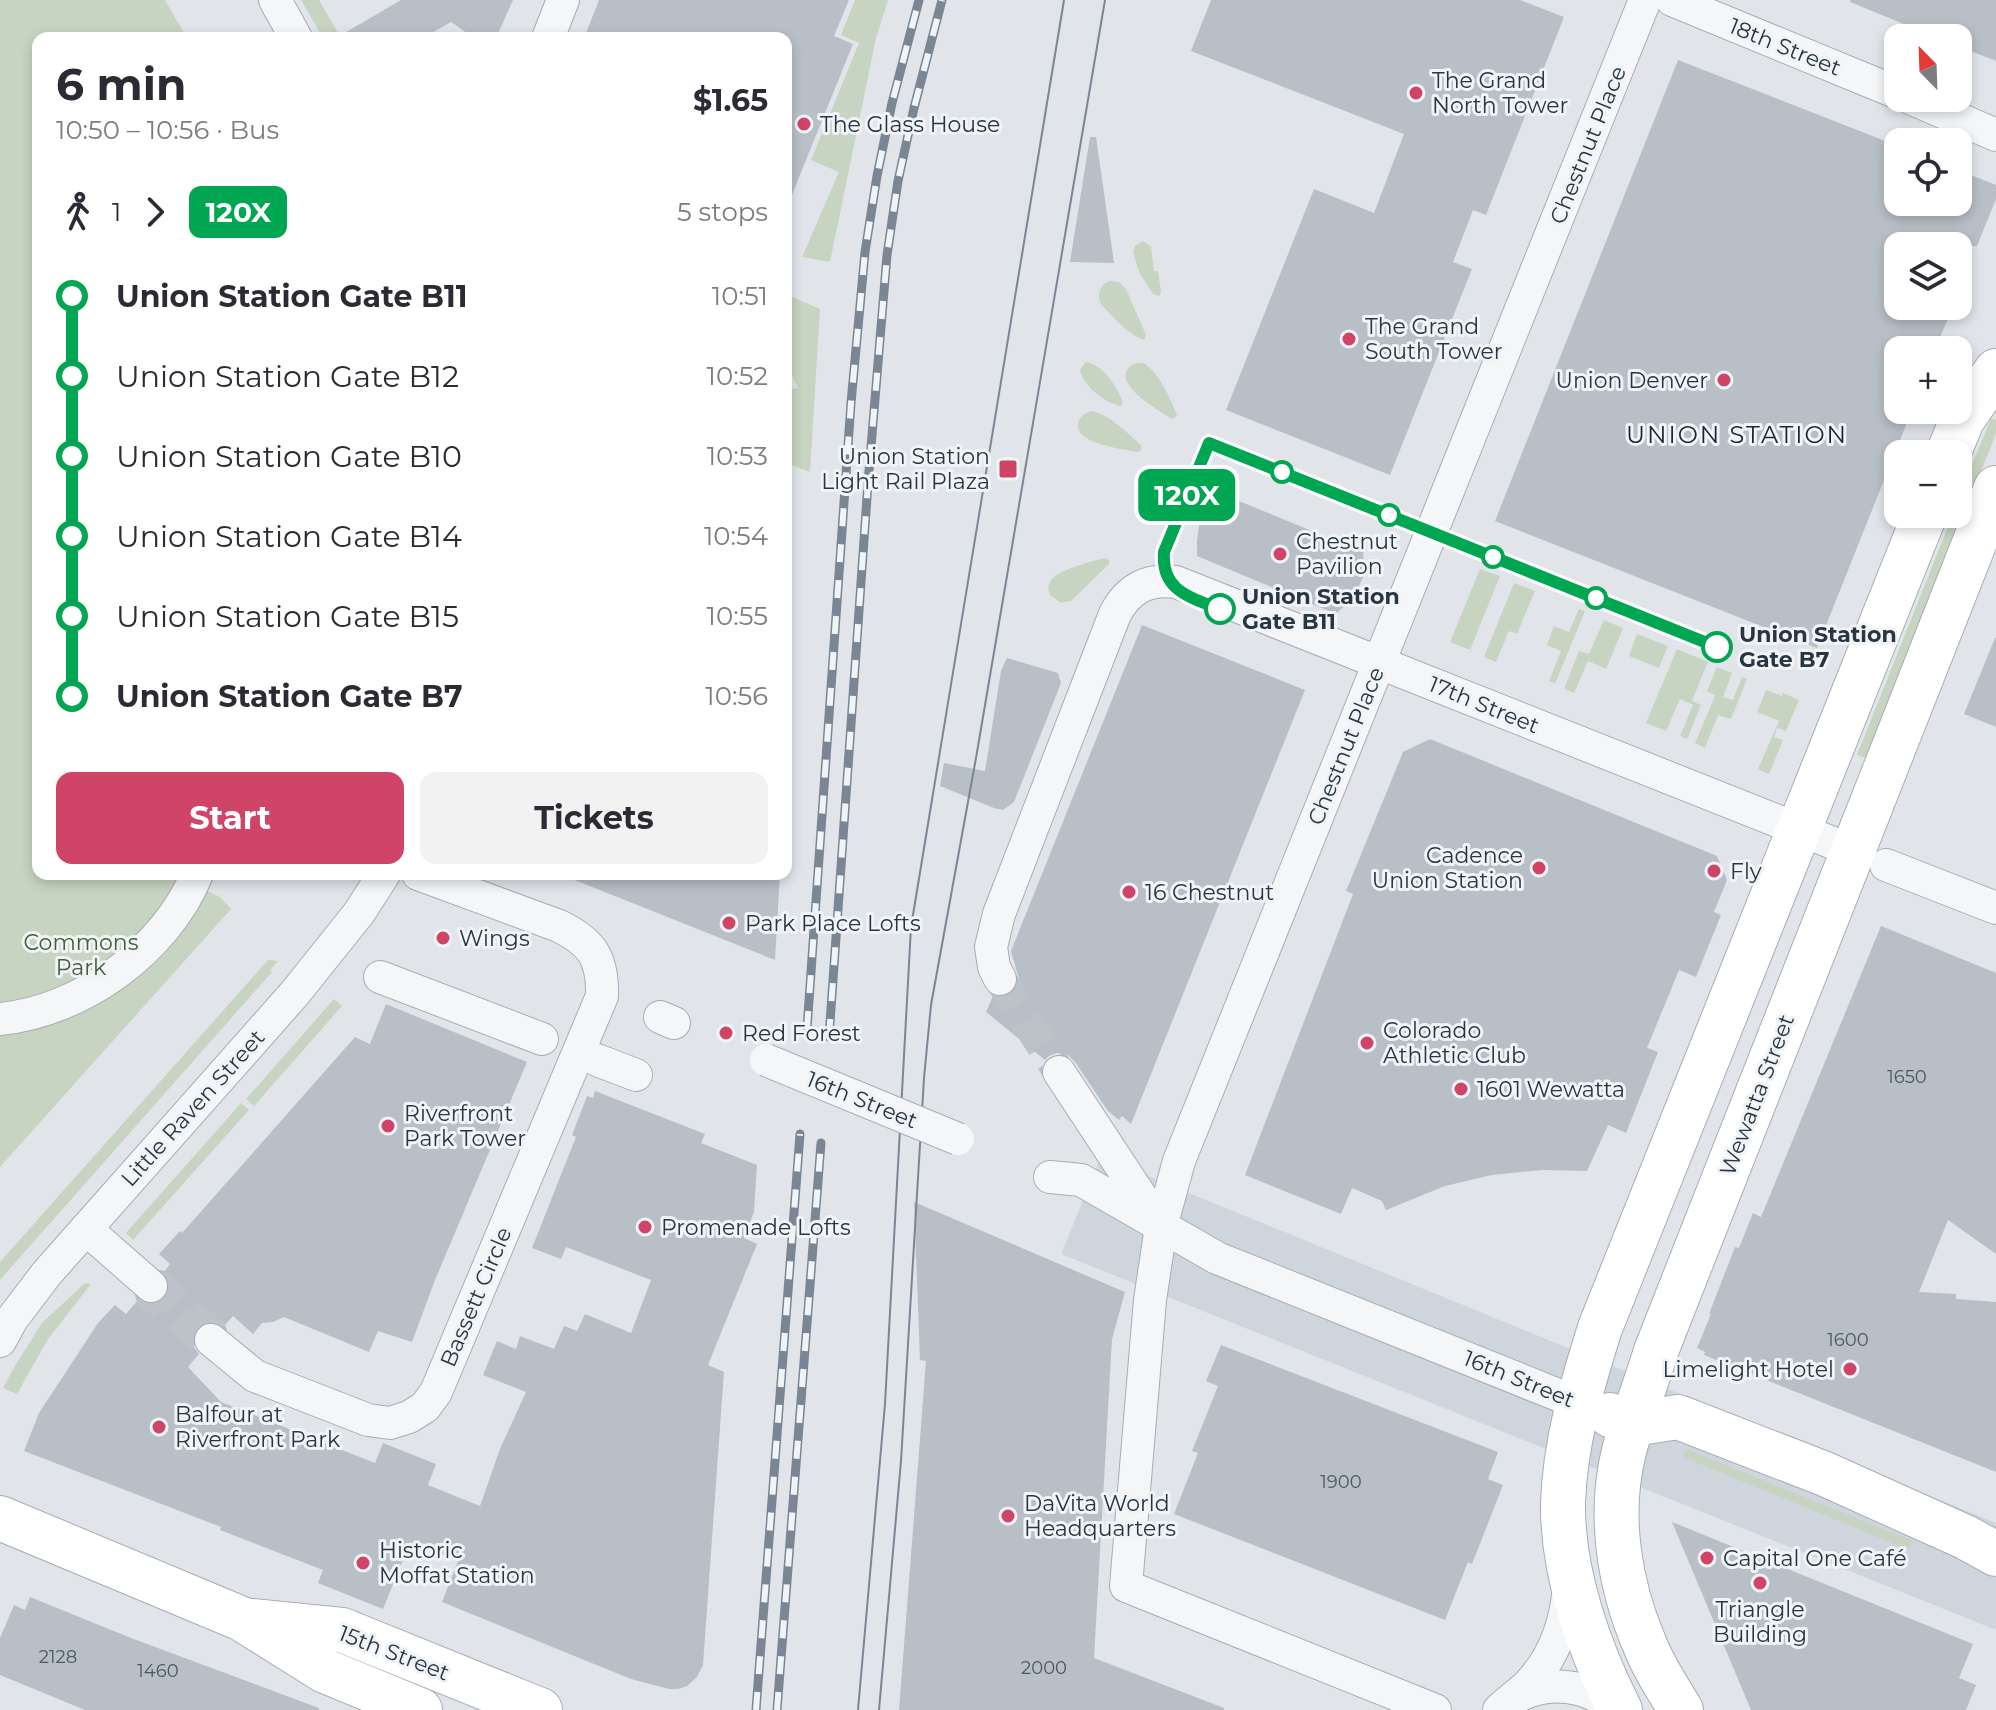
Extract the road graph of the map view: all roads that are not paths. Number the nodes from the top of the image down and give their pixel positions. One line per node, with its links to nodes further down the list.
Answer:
1 (275, 0): 5 (street)
2 (563, 0): 6 (street)
3 (1645, 0): 14 (street, Chestnut Place)
4 (1672, 0): 7 (street, 18th Street)
5 (293, 32)
6 (550, 32)
7 (1884, 87)
8 (1943, 112): 9 (street)
9 (1996, 135)
10 (1996, 371): 11 (street)
11 (1954, 440)
12 (1996, 488): 16 (street, Wewatta Street)
13 (1919, 528): 15 (street)
14 (1379, 663): 15 (street, 17th Street); 22 (street, 17th Street); 31 (street, Chestnut Place)
15 (1799, 830): 16 (street, 17th Street); 36 (street)
16 (1870, 858): 20 (street, 17th Street); 37 (street, Wewatta Street)
17 (194, 880): 23 (street)
18 (380, 880): 32 (street, Little Raven Street)
19 (434, 880): 34 (street, Bassett Circle)
20 (1996, 908)
21 (380, 977): 24 (street)
22 (1000, 979)
23 (0, 1019)
24 (542, 1039)
25 (597, 1060): 28 (street)
26 (766, 1060): 29 (street, 16th Street, bridge)
27 (1059, 1072): 31 (street)
28 (636, 1075)
29 (958, 1139)
30 (1050, 1177): 31 (street, 16th Street)
31 (1161, 1227): 36 (street, 16th Street); 45 (street, Chestnut Place)
32 (86, 1229): 33 (street); 35 (street, Little Raven Street)
33 (151, 1286)
34 (211, 1340)
35 (0, 1341)
36 (1578, 1403): 37 (street, 16th Street); 40 (street)
37 (1633, 1424): 39 (street, 16th Street); 47 (street, Wewatta Street)
38 (0, 1518): 41 (street, 15th Street)
39 (1996, 1554)
40 (1569, 1562): 42 (street); 46 (street)
41 (242, 1619): 43 (street, 15th Street); 44 (street, 15th Street)
42 (1502, 1707): 46 (street)
43 (420, 1710)
44 (540, 1710)
45 (1435, 1710)
46 (1618, 1710)
47 (1681, 1710)

